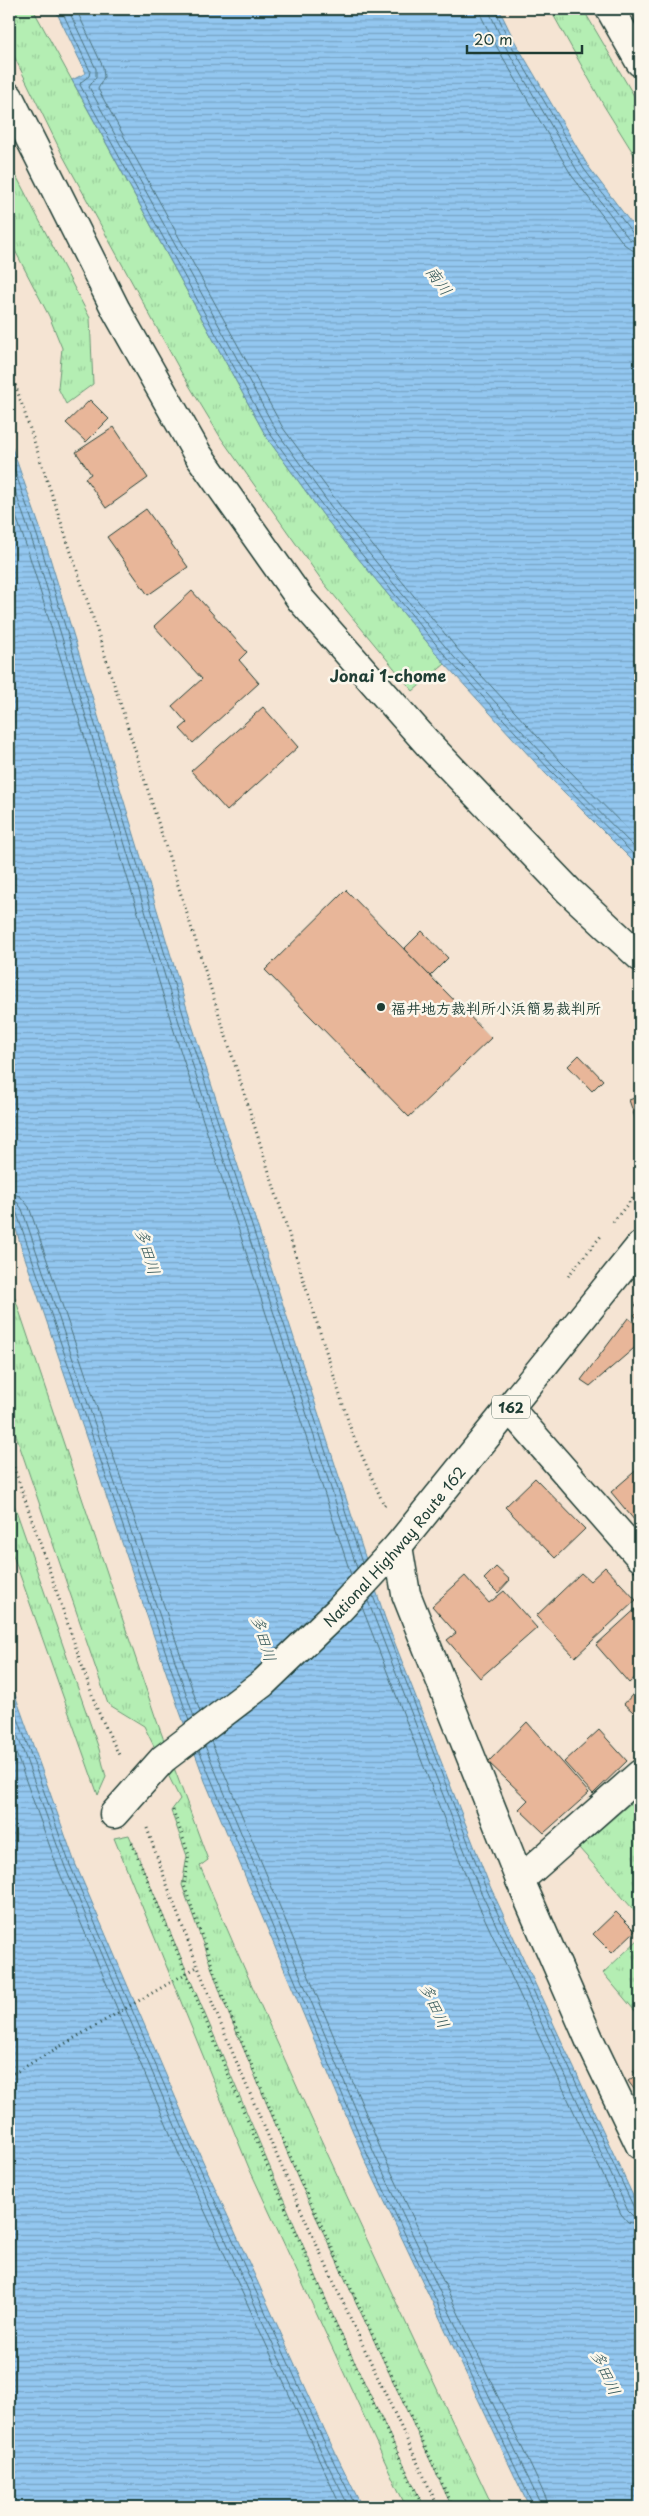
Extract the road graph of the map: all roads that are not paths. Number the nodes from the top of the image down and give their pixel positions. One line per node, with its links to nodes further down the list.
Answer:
1 (610, 9): 2 (main road)
2 (640, 61)
3 (9, 98): 4 (main road)
4 (640, 957)
5 (640, 1246): 6 (main road, National Highway Route 162 / 162)
6 (510, 1409): 7 (main road, National Highway Route 162 / 162); 8 (main road)
7 (389, 1555): 10 (main road, National Highway Route 162 / 162); 11 (main road)
8 (640, 1556)
9 (640, 1774): 11 (main road)
10 (114, 1814)
11 (520, 1880): 12 (main road)
12 (640, 2144)

